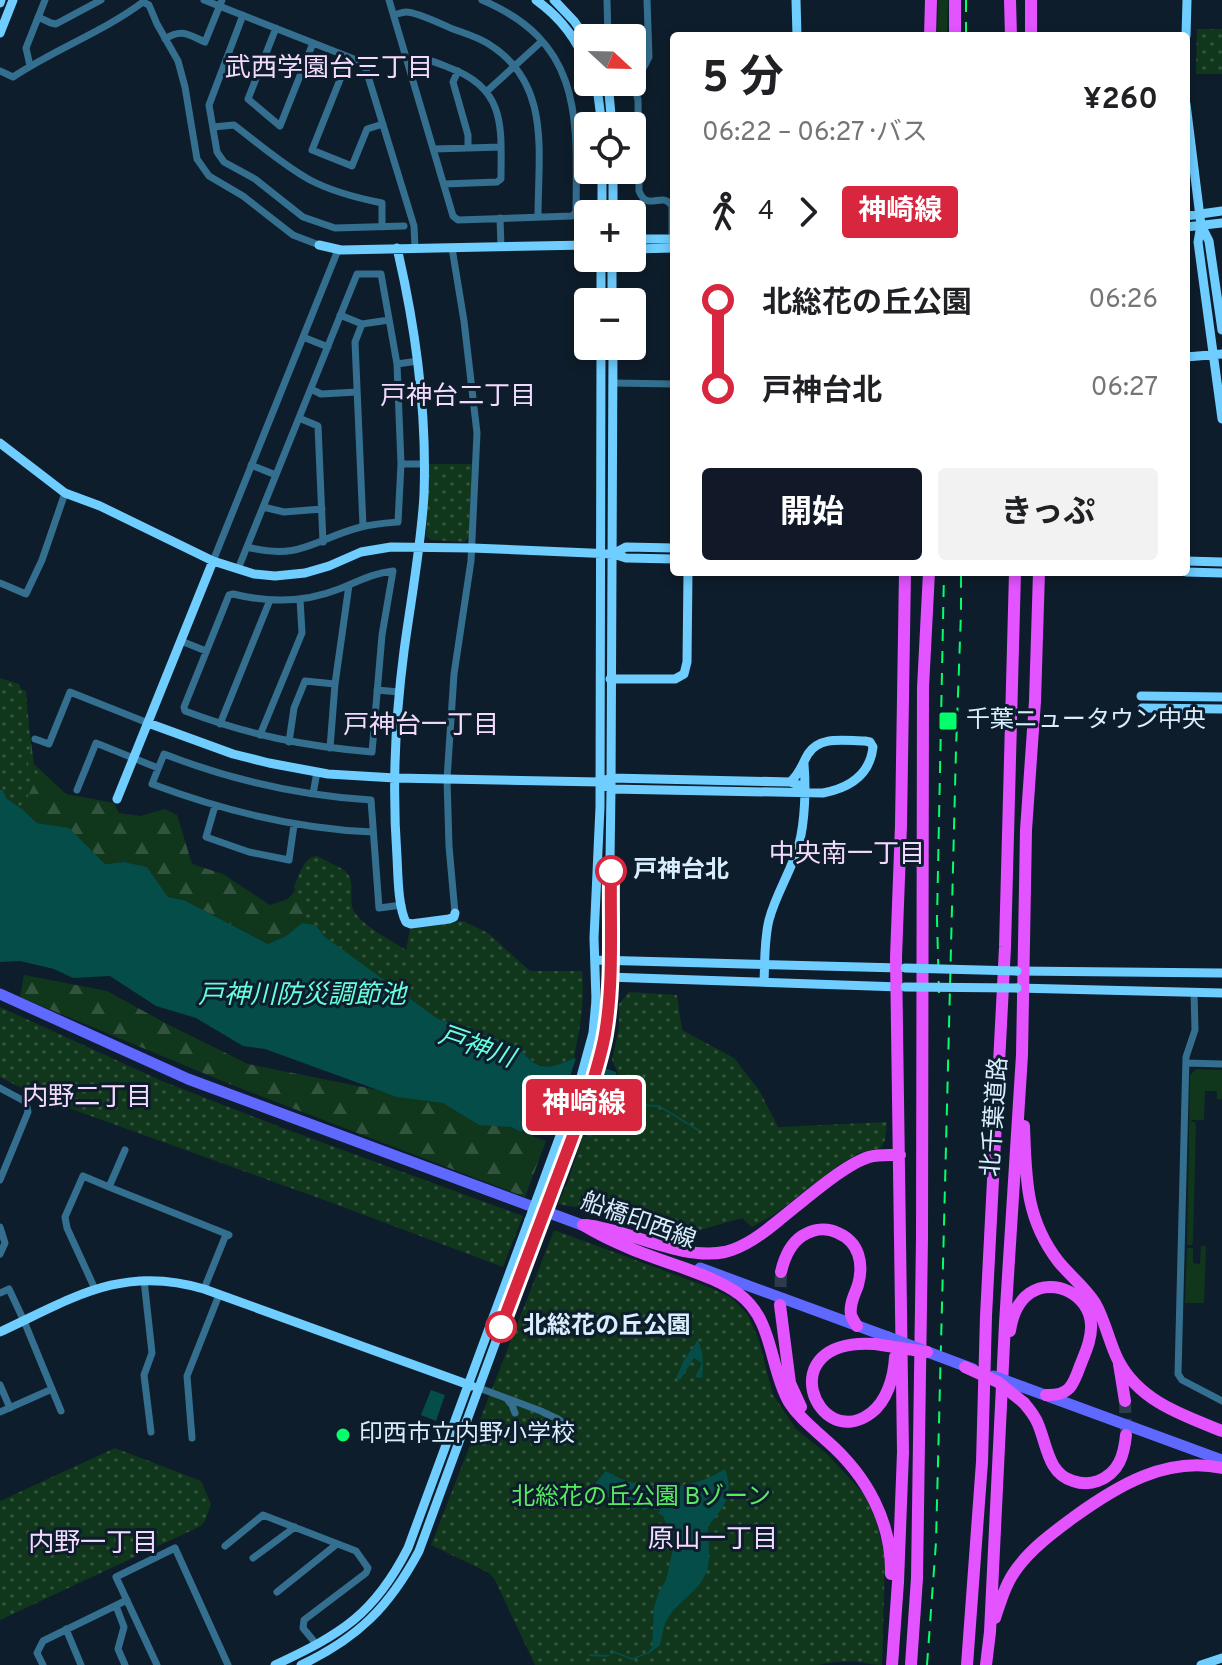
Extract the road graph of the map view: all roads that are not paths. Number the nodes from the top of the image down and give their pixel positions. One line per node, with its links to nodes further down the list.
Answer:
1 (13, 0): 30 (street)
2 (45, 0): 20 (street)
3 (101, 0): 20 (street)
4 (204, 0): 17 (street)
5 (389, 0): 19 (street)
6 (482, 0): 33 (street)
7 (536, 0): 32 (street)
8 (554, 0): 21 (street)
9 (607, 0): 22 (street)
10 (647, 0): 37 (street)
11 (796, 0): 24 (street)
12 (931, 0): 25 (highway)
13 (955, 0): 26 (highway)
14 (1010, 0): 27 (highway)
15 (1031, 0): 28 (highway)
16 (1187, 0): 29 (street)
17 (221, 3): 18 (street); 31 (street)
18 (243, 15): 23 (street); 46 (street)
19 (394, 15): 36 (street); 39 (street)
20 (38, 17): 38 (street)
21 (576, 24)
22 (608, 24)
23 (276, 28): 34 (street); 34 (street)
24 (797, 32)
25 (930, 32)
26 (955, 32)
27 (1011, 32)
28 (1031, 32)
29 (1186, 32)
30 (0, 33)
31 (165, 39): 38 (street); 66 (street)
32 (574, 40)
33 (542, 41): 39 (street); 44 (street)
34 (313, 43): 35 (street)
35 (349, 57): 45 (street); 45 (street)
36 (408, 62): 41 (street); 50 (street)
37 (646, 63)
38 (30, 66): 40 (street)
39 (515, 66): 42 (street); 55 (street)
40 (0, 71)
41 (458, 71): 42 (street); 49 (street)
42 (486, 92): 48 (street)
43 (637, 96): 53 (street)
44 (574, 114)
45 (383, 124): 71 (street)
46 (213, 127): 62 (street); 62 (street)
47 (1190, 137): 58 (street)
48 (501, 147): 49 (street); 51 (street)
49 (468, 148): 50 (street)
50 (434, 149): 51 (street)
51 (444, 184): 57 (street)
52 (577, 184): 55 (street)
53 (670, 202)
54 (1222, 211): 58 (street)
55 (538, 217): 57 (street)
56 (1190, 217): 58 (street)
57 (500, 218): 68 (street)
58 (1200, 220): 59 (street); 60 (street); 77 (street); 80 (street)
59 (1222, 223)
60 (1190, 225)
61 (404, 226): 62 (street)
62 (382, 227)
63 (646, 240): 64 (street)
64 (670, 242)
65 (670, 243): 69 (street)
66 (319, 245): 73 (street)
67 (574, 245): 68 (street)
68 (501, 247): 72 (street)
69 (646, 247)
70 (397, 248): 71 (street); 73 (street); 84 (street)
71 (415, 248): 72 (street)
72 (452, 248): 104 (street)
73 (338, 250): 78 (street)
74 (340, 315): 75 (street); 76 (street); 79 (street)
75 (389, 320): 76 (street); 85 (street)
76 (362, 324): 89 (street)
77 (1222, 330)
78 (303, 337): 79 (street); 95 (street)
79 (328, 347): 88 (street)
80 (1218, 354): 81 (street); 91 (street)
81 (1190, 357)
82 (601, 360): 106 (street)
83 (613, 360): 86 (street)
84 (418, 361): 85 (street); 94 (street)
85 (397, 364): 93 (street)
86 (613, 383): 87 (street); 107 (street)
87 (670, 384)
88 (311, 389): 89 (street); 90 (street)
89 (357, 392): 100 (street)
90 (299, 418): 96 (street); 99 (street)
91 (1222, 419)
92 (0, 443): 97 (street)
93 (401, 464): 94 (street); 100 (street)
94 (424, 464): 102 (street)
95 (251, 465): 96 (street); 109 (street)
96 (276, 475): 98 (street)
97 (65, 493): 109 (street); 120 (street)
98 (263, 507): 99 (street); 103 (street)
99 (322, 509): 101 (street)
100 (363, 526): 101 (street)
101 (323, 542): 103 (street)
102 (419, 546): 104 (street); 112 (street); 129 (street)
103 (247, 547): 112 (street)
104 (472, 548): 106 (street); 145 (street)
105 (670, 548): 107 (street)
106 (600, 553): 107 (street); 146 (street)
107 (613, 554): 108 (street); 126 (street)
108 (670, 559)
109 (213, 561): 112 (street); 124 (street)
110 (1190, 561): 111 (street)
111 (1222, 562)
112 (238, 569)
113 (1190, 572): 114 (street)
114 (1222, 573)
115 (688, 576): 126 (street)
116 (905, 576): 161 (highway)
117 (929, 576): 237 (highway)
118 (1015, 576): 238 (highway, 北千葉道路)
119 (1039, 576): 162 (highway, 北千葉道路)
120 (0, 583)
121 (349, 585): 122 (street); 127 (street); 128 (street)
122 (300, 599): 123 (street); 136 (street)
123 (270, 600): 125 (street); 135 (street)
124 (181, 641): 125 (street); 134 (street)
125 (206, 651): 135 (street)
126 (610, 679): 148 (street)
127 (335, 684): 138 (street); 139 (street)
128 (377, 690): 129 (street); 139 (street)
129 (399, 692): 144 (street)
130 (1141, 696): 131 (street)
131 (1222, 697)
132 (1142, 708): 133 (street)
133 (1222, 709)
134 (148, 723): 137 (street); 140 (street); 143 (street)
135 (220, 724): 136 (street)
136 (260, 735): 138 (street)
137 (35, 739)
138 (289, 742): 139 (street)
139 (330, 748)
140 (134, 758): 142 (street); 149 (street); 152 (street)
141 (804, 762): 147 (street); 151 (street); 151 (street)
142 (158, 768): 150 (street); 153 (street)
143 (317, 772): 144 (street); 150 (street)
144 (395, 778): 145 (street); 156 (street)
145 (447, 779): 146 (street); 157 (street)
146 (600, 782): 148 (street); 158 (street)
147 (790, 782): 148 (street); 151 (street)
148 (611, 783): 151 (street); 159 (street)
149 (77, 790)
150 (313, 794): 155 (street)
151 (804, 794): 160 (street)
152 (117, 799)
153 (215, 806): 154 (street); 154 (street)
154 (294, 825): 155 (street)
155 (373, 832): 156 (street)
156 (402, 905): 157 (street)
157 (455, 913)
158 (595, 960): 159 (street); 164 (street)
159 (610, 961): 160 (street); 165 (street)
160 (764, 964): 161 (street); 166 (street)
161 (901, 968): 162 (street, bridge); 167 (highway)
162 (1021, 971): 163 (street); 168 (highway, 北千葉道路)
163 (1222, 973)
164 (596, 977): 165 (street); 181 (street, bridge)
165 (610, 977): 166 (street); 181 (street, bridge)
166 (764, 982): 167 (street)
167 (901, 987): 168 (street, bridge); 177 (highway)
168 (1020, 988): 169 (street); 172 (highway, 北千葉道路)
169 (1194, 992): 170 (street); 173 (street)
170 (1222, 993)
171 (0, 994): 182 (main road, 船橋印西線)
172 (1022, 1055): 196 (highway); 216 (highway, 北千葉道路)
173 (1186, 1063): 174 (street); 204 (street)
174 (1222, 1064)
175 (0, 1088): 178 (street)
176 (125, 1150): 179 (street)
177 (900, 1155): 180 (highway); 182 (highway)
178 (0, 1180)
179 (109, 1187): 187 (street); 188 (street)
180 (899, 1216): 195 (highway, bridge); 236 (highway)
181 (534, 1222): 199 (street)
182 (583, 1225): 193 (main road, 船橋印西線); 214 (highway)
183 (0, 1227): 184 (street)
184 (0, 1254)
185 (781, 1272): 193 (highway)
186 (144, 1280): 187 (street); 188 (street); 210 (street)
187 (95, 1289): 192 (street)
188 (204, 1289): 190 (street)
189 (0, 1293): 192 (street)
190 (219, 1295): 199 (street); 213 (street)
191 (780, 1305): 214 (highway)
192 (24, 1321): 194 (street); 200 (street)
193 (857, 1326): 195 (main road, 船橋印西線, bridge)
194 (2, 1328)
195 (927, 1352): 197 (main road, 船橋印西線, bridge)
196 (1119, 1361): 203 (highway); 209 (highway)
197 (965, 1367): 201 (main road, 船橋印西線, bridge); 211 (highway, bridge)
198 (0, 1385): 205 (street)
199 (474, 1387): 202 (street); 227 (street); 235 (street)
200 (52, 1389): 205 (street); 206 (street)
201 (1046, 1395): 215 (main road, 船橋印西線); 216 (highway)
202 (505, 1398): 208 (street); 212 (street)
203 (1125, 1401)
204 (1222, 1401)
205 (10, 1408): 207 (street)
206 (61, 1411)
207 (0, 1412)
208 (515, 1413)
209 (1222, 1431)
210 (151, 1432)
211 (1126, 1435)
212 (565, 1436)
213 (192, 1438)
214 (827, 1441): 236 (highway)
215 (1222, 1460)
216 (998, 1465): 226 (highway, 北千葉道路)
217 (1222, 1468): 226 (highway)
218 (295, 1527): 219 (street); 220 (street); 221 (street)
219 (337, 1544): 222 (street); 227 (street)
220 (225, 1546)
221 (253, 1558)
222 (277, 1592)
223 (127, 1600): 224 (street); 232 (street); 233 (street)
224 (116, 1606): 225 (street); 231 (street)
225 (66, 1629): 229 (street); 230 (street)
226 (990, 1632): 239 (highway, 北千葉道路)
227 (317, 1645): 234 (street)
228 (1222, 1658): 240 (street)
229 (43, 1665)
230 (81, 1665)
231 (125, 1665)
232 (157, 1665)
233 (228, 1665)
234 (275, 1665)
235 (301, 1665)
236 (890, 1665)
237 (911, 1665)
238 (967, 1665)
239 (986, 1665)
240 (1201, 1665)

